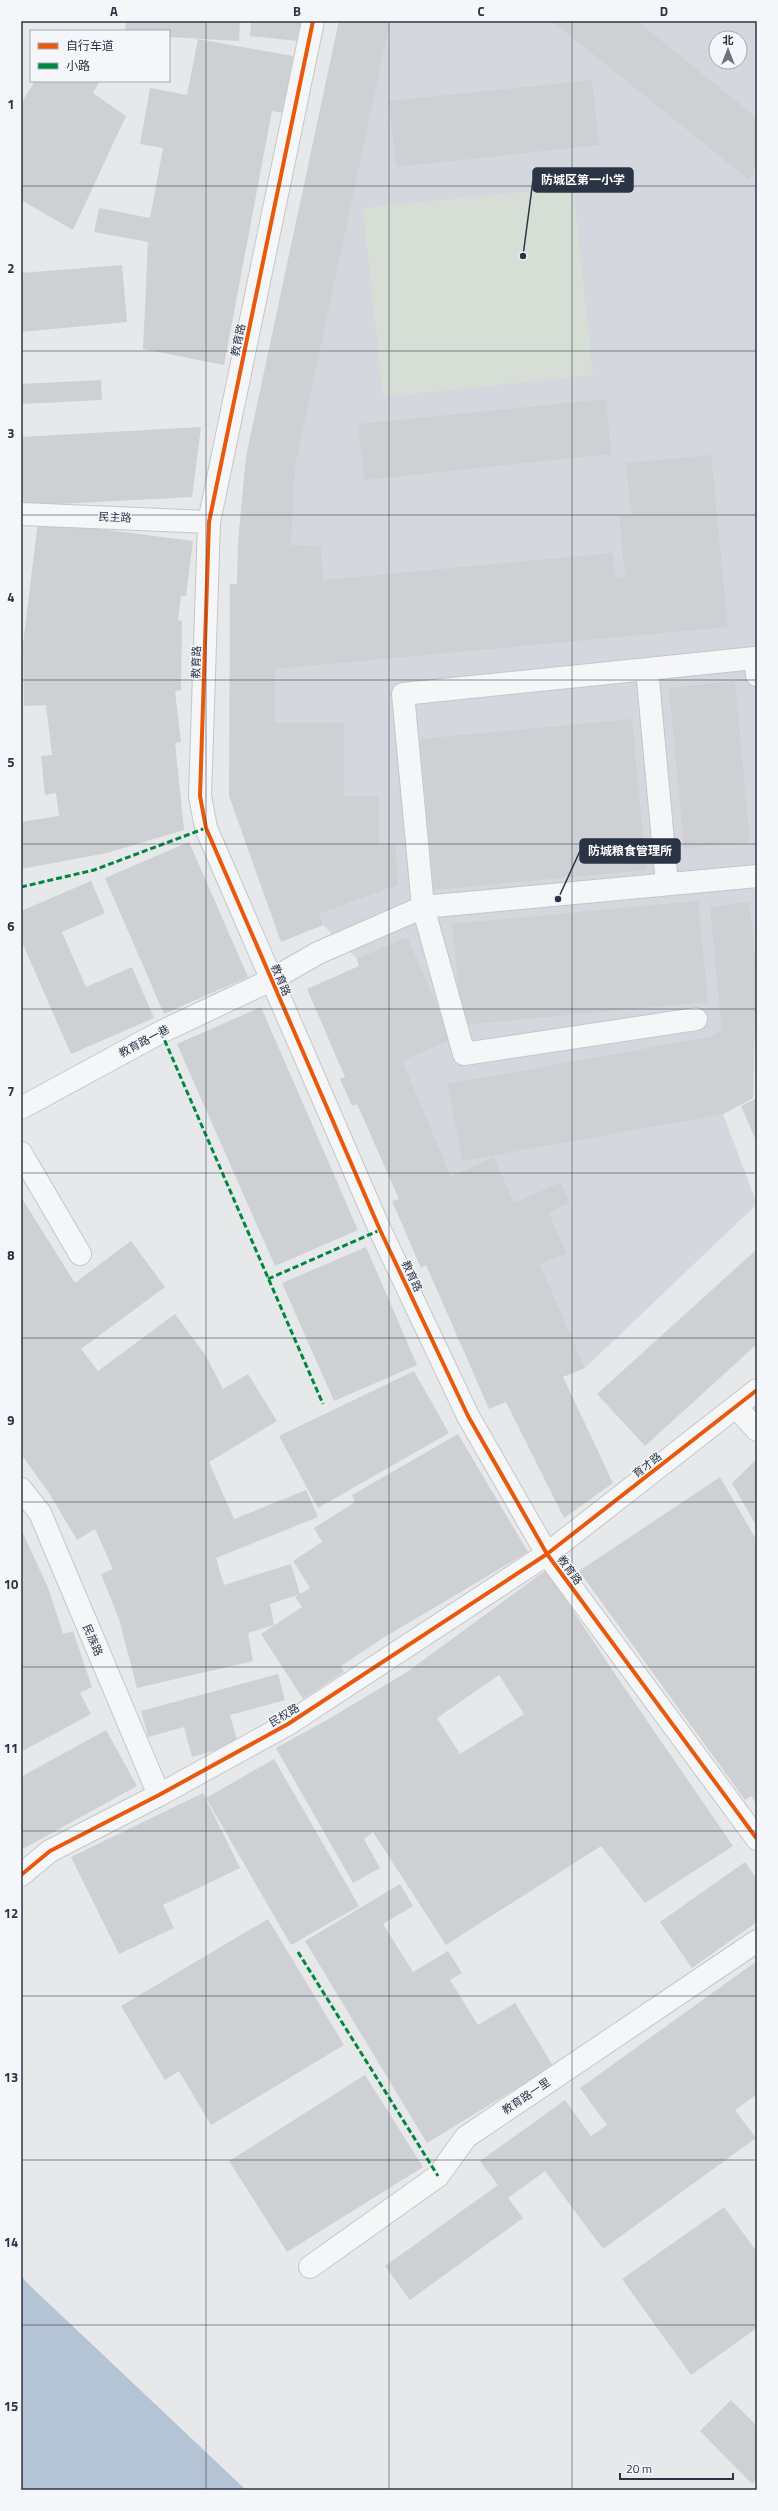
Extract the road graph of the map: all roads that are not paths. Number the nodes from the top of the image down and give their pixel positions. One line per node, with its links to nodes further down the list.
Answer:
1 (313, 21): 3 (street, 教育路)
2 (21, 514): 3 (street, 民主路)
3 (209, 522): 9 (street, 教育路)
4 (647, 669): 5 (street); 7 (street); 8 (street)
5 (757, 675)
6 (757, 876): 7 (street, 教育路一巷)
7 (667, 884): 8 (street, 教育路一巷)
8 (423, 907): 9 (street, 教育路一巷); 10 (street)
9 (271, 980): 11 (street, 教育路一巷); 18 (street, 教育路)
10 (696, 1019)
11 (21, 1108)
12 (21, 1153): 13 (street)
13 (80, 1254)
14 (757, 1390): 15 (street, 育才路)
15 (736, 1407): 16 (street); 18 (street, 育才路)
16 (757, 1430)
17 (21, 1489): 19 (street, 民族路)
18 (547, 1554): 19 (street, 民权路); 20 (street, 教育路)
19 (159, 1795): 21 (street, 民权路)
20 (757, 1839)
21 (21, 1875)
22 (757, 1941): 23 (street, 教育路一里)
23 (310, 2267)

